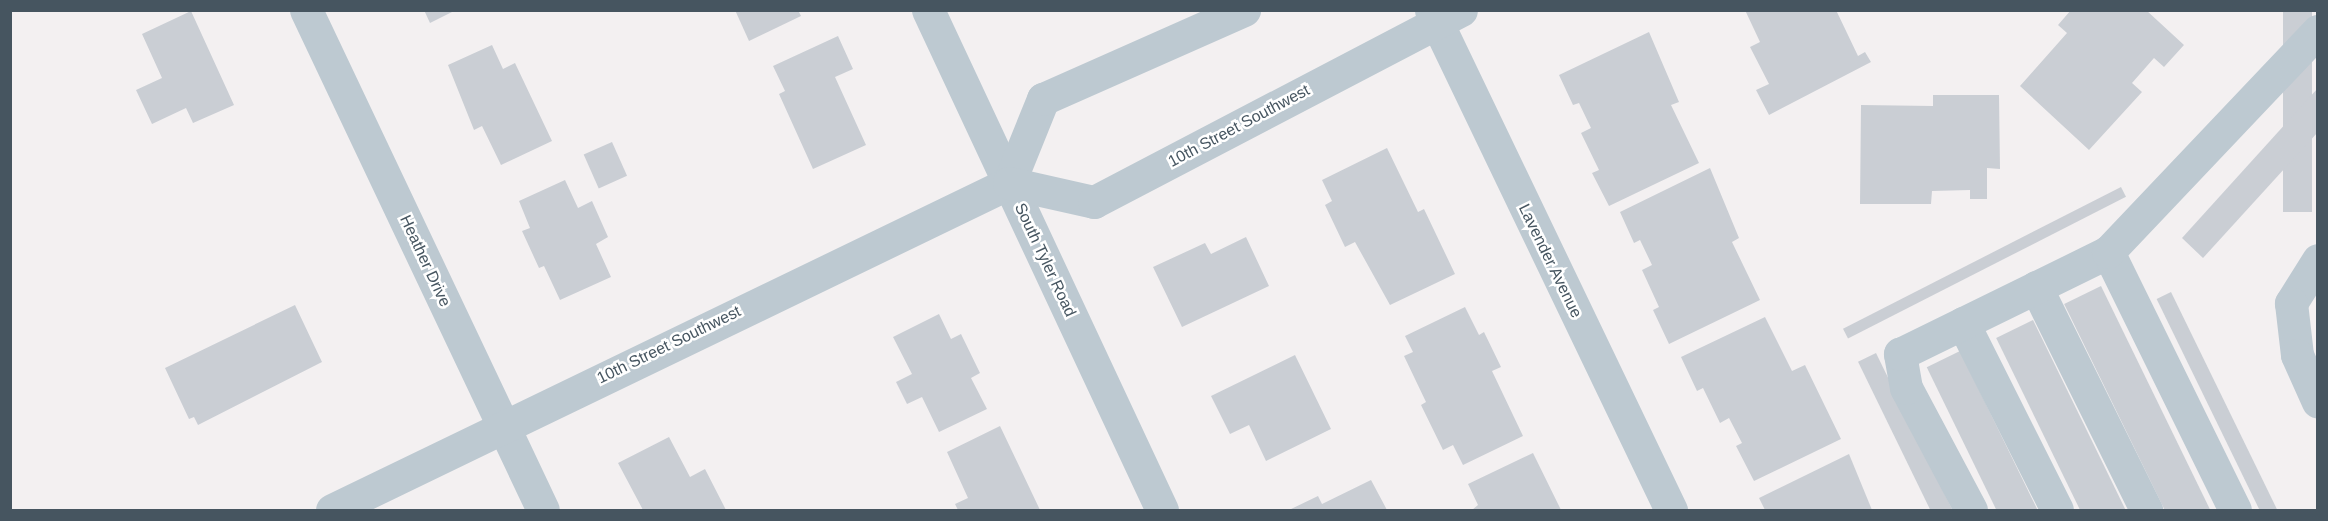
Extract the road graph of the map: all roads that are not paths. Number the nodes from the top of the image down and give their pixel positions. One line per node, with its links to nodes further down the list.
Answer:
1 (306, 10): 12 (street, Heather Drive)
2 (928, 10): 6 (street, South Tyler Road)
3 (1244, 10): 6 (street)
4 (1443, 14): 6 (street, 10th Street Southwest); 16 (street, Lavender Avenue)
5 (2318, 31): 7 (street)
6 (1009, 183): 12 (street, 10th Street Southwest); 15 (street, South Tyler Road)
7 (2108, 252): 9 (street); 20 (street)
8 (2318, 260): 11 (street)
9 (2036, 287): 10 (street); 19 (street)
10 (1963, 323): 17 (street); 18 (street)
11 (2318, 402)
12 (502, 425): 13 (street, 10th Street Southwest); 14 (street, Heather Drive)
13 (332, 510)
14 (543, 510)
15 (1162, 510)
16 (1671, 510)
17 (1971, 510)
18 (2057, 510)
19 (2146, 510)
20 (2235, 510)

